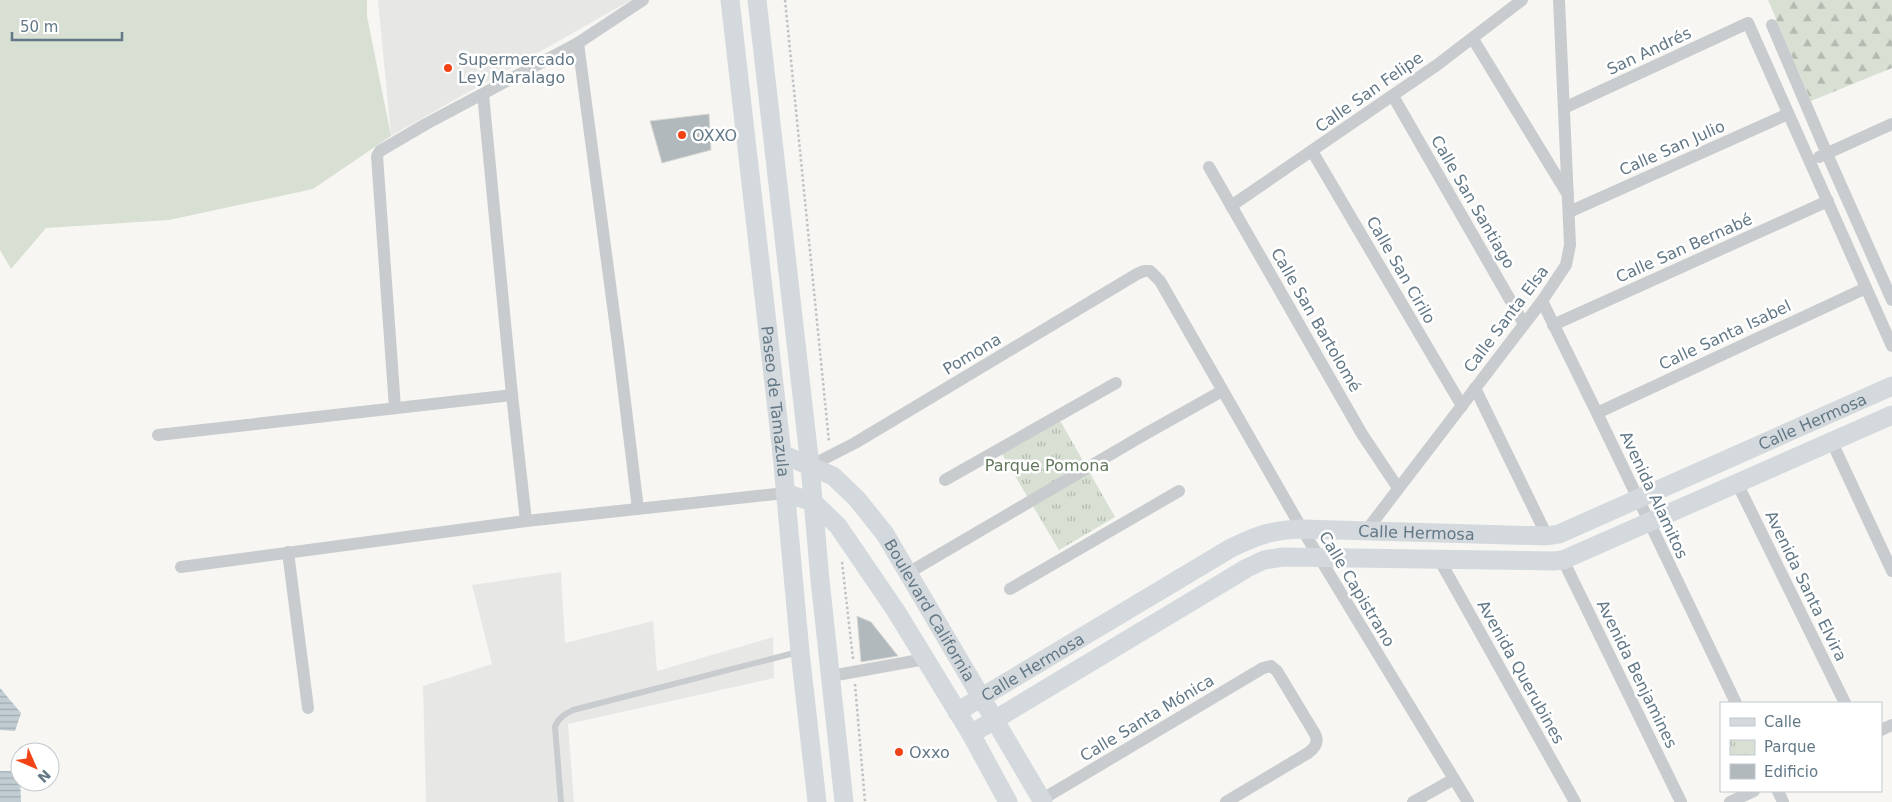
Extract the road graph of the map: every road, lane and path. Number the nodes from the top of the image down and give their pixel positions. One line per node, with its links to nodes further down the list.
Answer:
1 (643, 0): 10 (street)
2 (730, 0): 7 (street, Paseo de Tamazula)
3 (785, 0): 43 (path)
4 (1522, 0): 9 (street, Calle San Felipe)
5 (1559, 0): 13 (street, Calle Santa Elsa)
6 (758, 9): 7 (street); 44 (street, Paseo de Tamazula)
7 (732, 22): 42 (street, Paseo de Tamazula)
8 (1772, 25): 17 (street)
9 (1473, 39): 12 (street, Calle San Felipe); 20 (street)
10 (578, 43): 11 (street); 52 (street)
11 (484, 94): 35 (street); 37 (street)
12 (1393, 96): 16 (street, Calle San Felipe); 28 (street, Calle San Santiago)
13 (1564, 108): 14 (street, San Andrés); 20 (street, Calle Santa Elsa)
14 (1788, 114): 18 (street); 23 (street, Calle San Julio)
15 (1892, 124): 17 (street)
16 (1312, 152): 22 (street, Calle San Felipe); 36 (street, Calle San Cirilo)
17 (1827, 154): 18 (street); 26 (street)
18 (1810, 161): 21 (street)
19 (1209, 167): 22 (street, Calle San Bartolomé)
20 (1568, 196): 23 (street, Calle Santa Elsa)
21 (1828, 200): 25 (street); 29 (street, Calle San Bernabé)
22 (1231, 206): 47 (street, Calle San Bartolomé)
23 (1569, 212): 27 (street, Calle Santa Elsa)
24 (1150, 271): 34 (street, Calle Capistrano); 43 (street, Pomona)
25 (1866, 288): 30 (street); 38 (street, Calle Santa Isabel)
26 (1892, 300)
27 (1542, 301): 28 (street, Calle Santa Elsa); 29 (street, Avenida Alamitos)
28 (1524, 324): 33 (street, Calle Santa Elsa)
29 (1553, 324): 38 (street, Avenida Alamitos)
30 (1892, 346)
31 (1116, 383): 45 (street)
32 (1892, 386): 50 (street, Calle Hermosa)
33 (1475, 388): 36 (street, Calle Santa Elsa); 57 (street)
34 (1222, 391): 55 (street, Calle Capistrano); 65 (street)
35 (512, 395): 37 (street); 53 (street)
36 (1462, 406): 47 (street, Calle Santa Elsa)
37 (395, 408): 40 (street)
38 (1597, 412): 50 (street, Avenida Alamitos)
39 (1892, 415): 41 (street, Calle Hermosa)
40 (158, 435)
41 (1832, 440): 46 (street, Calle Hermosa); 64 (street)
42 (782, 454): 44 (street, Boulevard California); 49 (street, Paseo de Tamazula)
43 (830, 456): 44 (street, Pomona)
44 (810, 466): 51 (street, Paseo de Tamazula); 65 (street, Boulevard California)
45 (945, 480)
46 (1737, 482): 54 (street, Calle Hermosa); 73 (street, Avenida Santa Elvira)
47 (1398, 488): 56 (street, Calle Santa Elsa)
48 (1178, 491): 66 (street)
49 (785, 492): 51 (street, Boulevard California); 52 (street); 67 (street, Paseo de Tamazula)
50 (1639, 499): 54 (street, Avenida Alamitos); 57 (street, Calle Hermosa)
51 (813, 502): 68 (street, Boulevard California); 70 (street, Paseo de Tamazula)
52 (638, 509): 53 (street)
53 (526, 521): 58 (street)
54 (1650, 522): 62 (street, Calle Hermosa); 72 (street, Avenida Alamitos)
55 (1302, 530): 56 (street, Calle Hermosa); 60 (street, Calle Capistrano); 71 (street, Calle Hermosa)
56 (1366, 531): 57 (street, Calle Hermosa)
57 (1548, 536)
58 (288, 552): 63 (street); 74 (street)
59 (841, 556): 69 (path)
60 (1320, 558): 61 (street, Calle Hermosa); 76 (street, Calle Hermosa); 78 (street, Calle Capistrano)
61 (1438, 559): 62 (street, Calle Hermosa); 89 (street, Avenida Querubines)
62 (1563, 560): 90 (street, Avenida Benjamines)
63 (181, 567)
64 (1892, 572)
65 (908, 573): 71 (street, Boulevard California)
66 (1010, 589)
67 (800, 652): 81 (lane); 82 (street, Paseo de Tamazula)
68 (925, 660): 69 (street); 75 (street, Boulevard California)
69 (854, 672): 70 (street); 84 (path)
70 (831, 676): 83 (street, Paseo de Tamazula)
71 (981, 697): 75 (street, Calle Hermosa); 76 (street, Boulevard California)
72 (1736, 702)
73 (1844, 702)
74 (308, 708)
75 (957, 712): 77 (street, Boulevard California)
76 (995, 718): 77 (street, Calle Hermosa); 80 (street, Boulevard California)
77 (971, 734): 85 (street, Boulevard California)
78 (1454, 779): 87 (street); 88 (street, Calle Capistrano)
79 (1752, 792): 91 (street)
80 (1042, 801): 86 (street, Calle Santa Mónica)
81 (561, 802)
82 (817, 802)
83 (844, 802)
84 (865, 802)
85 (1008, 802)
86 (1226, 802)
87 (1413, 802)
88 (1468, 802)
89 (1575, 802)
90 (1681, 802)
91 (1730, 802)

